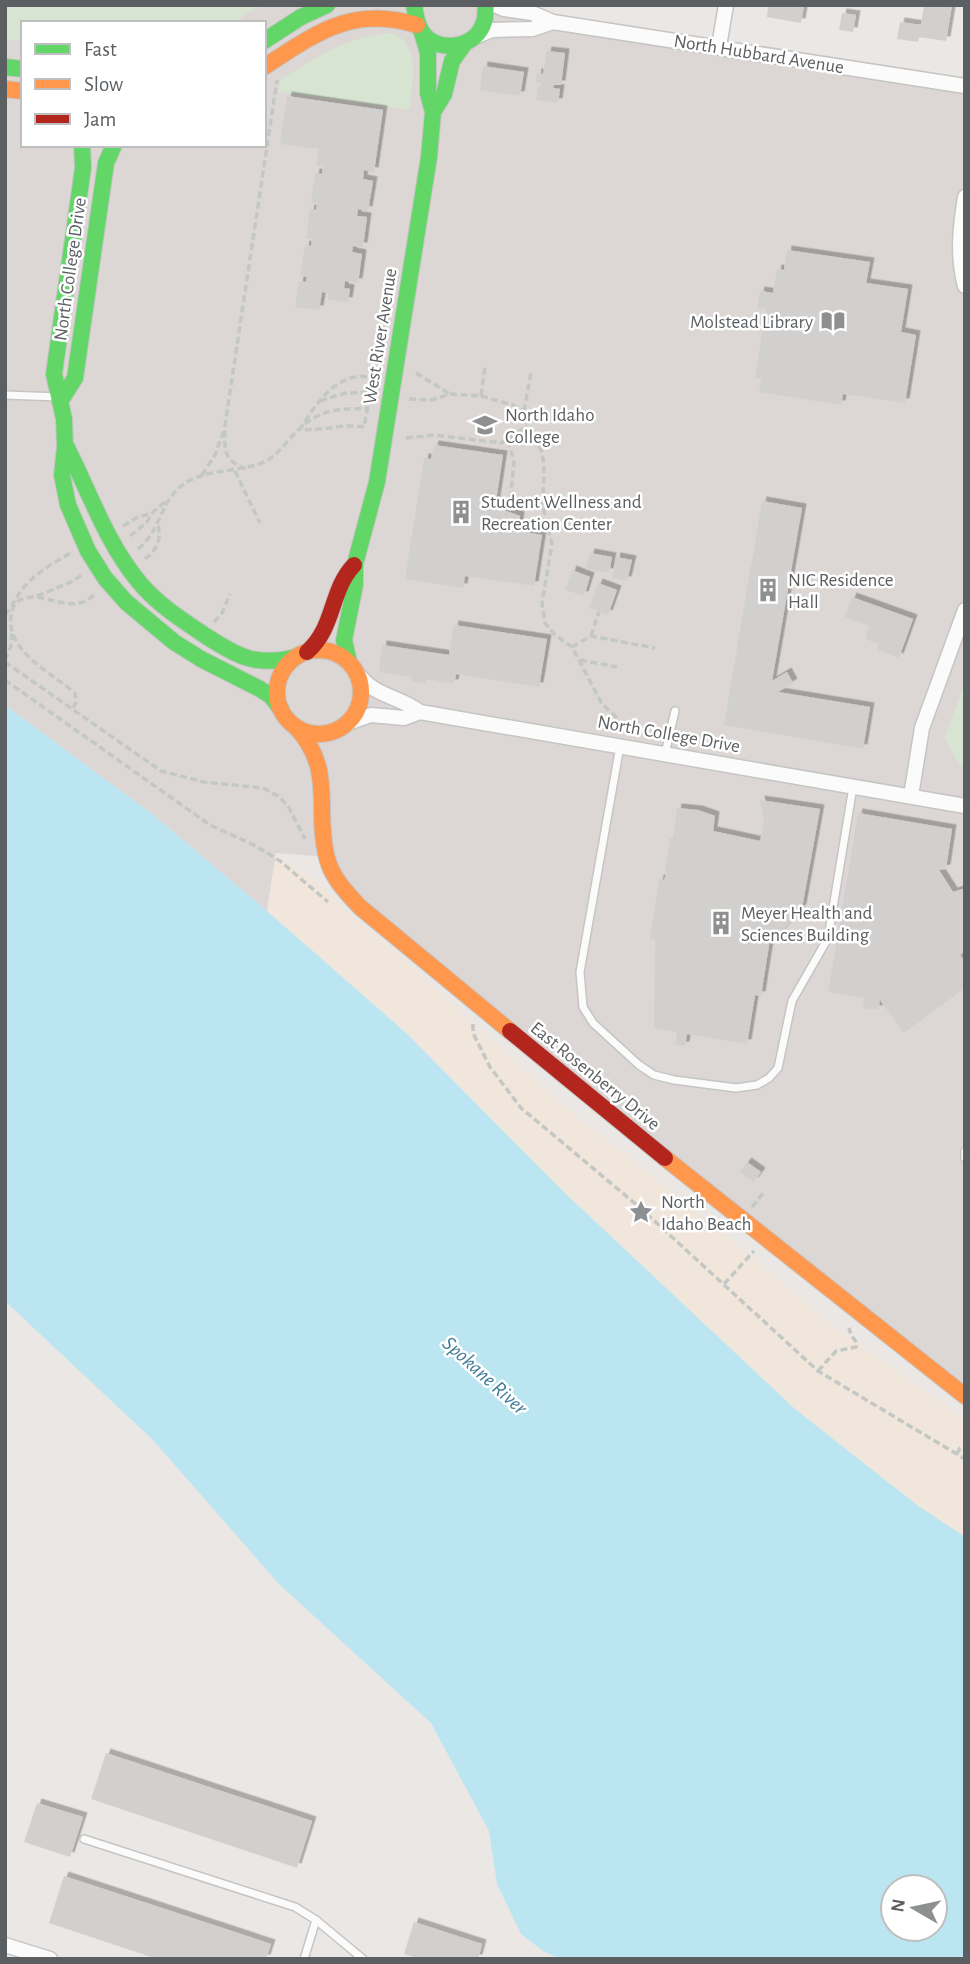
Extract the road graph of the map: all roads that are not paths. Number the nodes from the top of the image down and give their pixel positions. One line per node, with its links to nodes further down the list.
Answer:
1 (327, 5): 8 (street)
2 (414, 5): 7 (street, West River Avenue)
3 (486, 5): 9 (street, West River Avenue)
4 (495, 5): 6 (street, North Hubbard Avenue)
5 (726, 5): 10 (street)
6 (553, 22): 9 (street, North Hubbard Avenue); 10 (street, North Hubbard Avenue)
7 (419, 29): 9 (street); 11 (street); 13 (street, West River Avenue)
8 (266, 40)
9 (470, 40): 13 (street, West River Avenue)
10 (719, 46): 12 (street, North Hubbard Avenue)
11 (271, 72)
12 (965, 86)
13 (433, 112): 21 (street, West River Avenue)
14 (82, 147): 19 (street, North College Drive)
15 (113, 147): 19 (street, North College Drive)
16 (965, 197): 17 (street)
17 (965, 286)
18 (5, 396): 19 (lane)
19 (63, 397): 20 (street, North College Drive)
20 (65, 444): 23 (street, North College Drive); 25 (street, North College Drive)
21 (355, 564): 23 (street, West River Avenue); 24 (street, West River Avenue)
22 (965, 610): 33 (street)
23 (301, 655): 24 (street); 25 (street)
24 (352, 666): 27 (street, North College Drive); 28 (street)
25 (281, 709): 29 (street)
26 (675, 711): 31 (lane)
27 (420, 712): 28 (street, North College Drive); 30 (street, North College Drive)
28 (348, 723): 29 (street)
29 (295, 726): 37 (street, East Rosenberry Drive)
30 (620, 746): 31 (street, North College Drive); 32 (lane)
31 (665, 754): 32 (street, North College Drive)
32 (853, 787): 33 (street, North College Drive)
33 (911, 796): 34 (street, North College Drive)
34 (965, 806)
35 (965, 1151): 36 (lane)
36 (965, 1158)
37 (965, 1396)
38 (84, 1839): 39 (lane)
39 (316, 1920): 42 (lane); 43 (lane)
40 (5, 1945): 41 (street)
41 (50, 1959)
42 (304, 1959)
43 (363, 1959)

